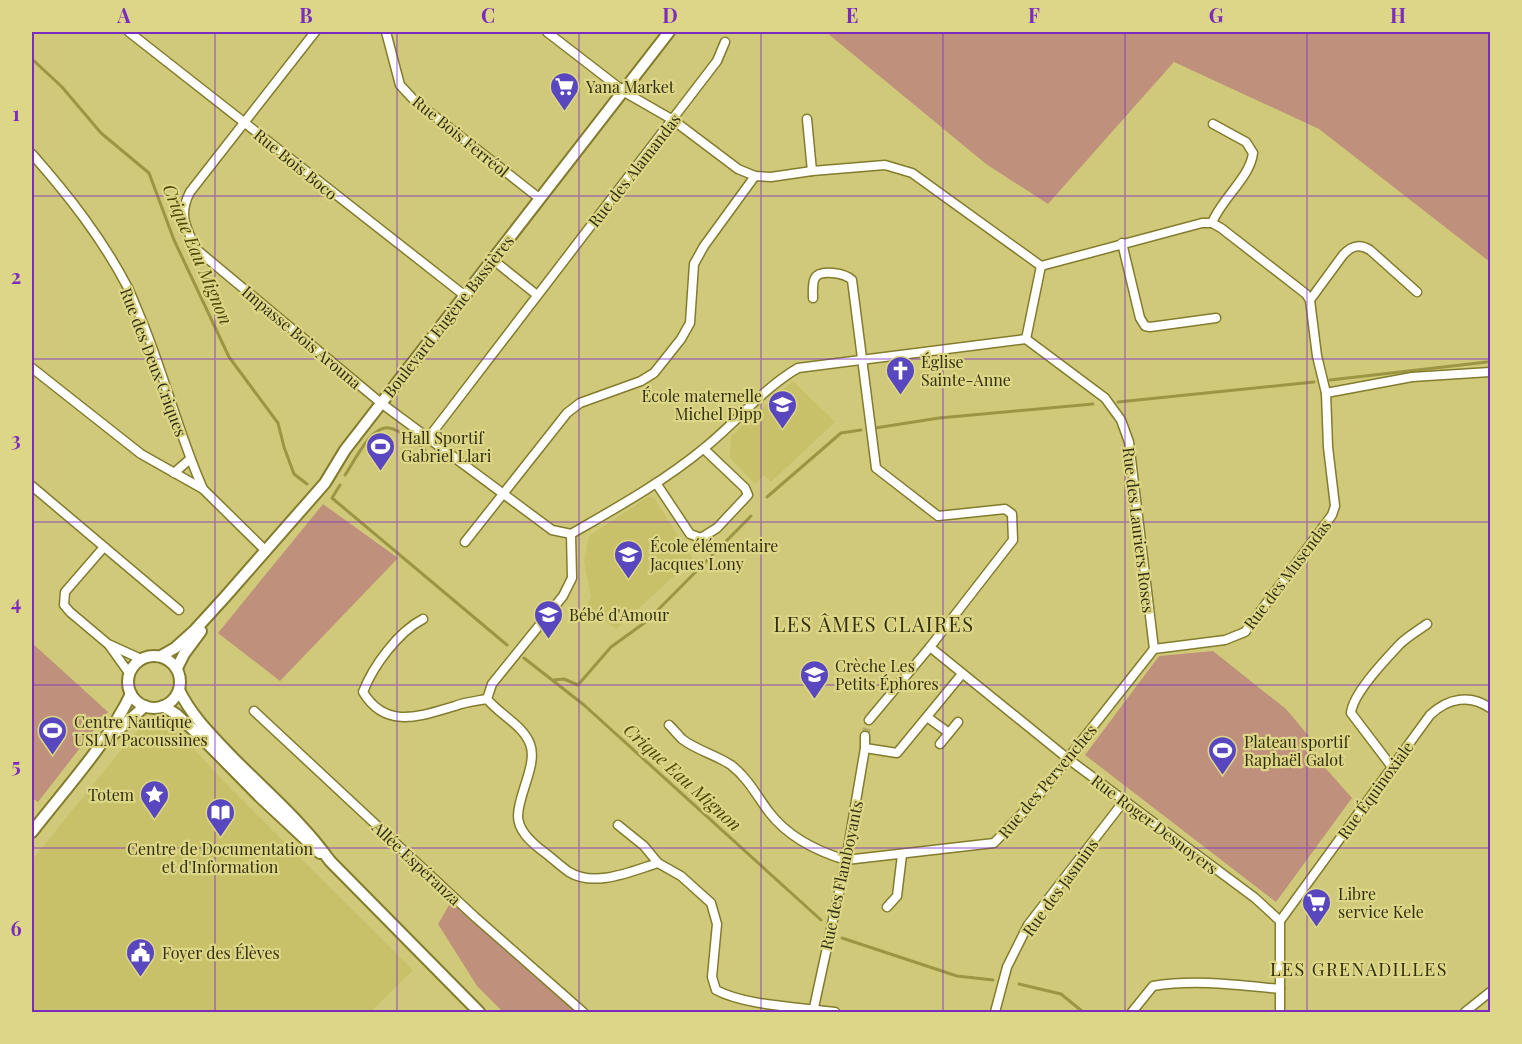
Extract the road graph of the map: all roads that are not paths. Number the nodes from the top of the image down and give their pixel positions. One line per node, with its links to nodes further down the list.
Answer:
1 (129, 32): 10 (street, Rue Bois Boco)
2 (315, 32): 10 (street)
3 (386, 32): 15 (street, Rue Bois Ferréol)
4 (547, 32): 7 (street)
5 (669, 32): 7 (street, Boulevard Eugène Bassières)
6 (725, 42): 9 (street, Rue des Alamandas)
7 (623, 90): 9 (street); 15 (street, Boulevard Eugène Bassières)
8 (807, 119): 13 (street)
9 (673, 120): 14 (street); 22 (street, Rue des Alamandas)
10 (244, 123): 21 (street, Rue Bois Boco); 31 (street, Impasse Bois Arouna)
11 (1214, 124): 16 (street)
12 (32, 154): 34 (street, Rue des Deux Criques)
13 (813, 171): 14 (street); 19 (street)
14 (754, 176): 39 (street)
15 (539, 198): 18 (street, Boulevard Eugène Bassières)
16 (1212, 223): 17 (street); 24 (street)
17 (1122, 243): 19 (street); 25 (street)
18 (492, 259): 21 (street, Boulevard Eugène Bassières); 22 (street)
19 (1041, 266): 26 (street)
20 (1417, 292): 24 (street)
21 (464, 295): 31 (street, Boulevard Eugène Bassières)
22 (537, 295): 32 (street, Rue des Alamandas)
23 (813, 298): 27 (street)
24 (1310, 300): 30 (street, Rue des Musendas)
25 (1216, 318)
26 (1026, 339): 27 (street); 50 (street, Rue des Lauriers Roses)
27 (862, 359): 33 (street); 49 (street)
28 (32, 368): 35 (street, Rue des Deux Criques)
29 (1491, 372): 30 (street)
30 (1326, 393): 50 (street, Rue des Musendas)
31 (381, 402): 32 (street); 43 (street, Boulevard Eugène Bassières)
32 (429, 437): 39 (street)
33 (704, 449): 36 (street); 36 (street)
34 (190, 459): 35 (street); 38 (street, Rue des Deux Criques)
35 (174, 473): 38 (street, Rue des Deux Criques)
36 (656, 483): 40 (street)
37 (32, 486): 42 (street)
38 (203, 489): 43 (street, Rue des Deux Criques)
39 (503, 493): 40 (street); 41 (street)
40 (571, 534): 58 (street)
41 (465, 542)
42 (104, 547): 45 (street); 48 (street)
43 (266, 551): 44 (street, Boulevard Eugène Bassières)
44 (225, 597): 51 (street, Boulevard Eugène Bassières); 53 (street, Boulevard Eugène Bassières)
45 (179, 610)
46 (423, 619): 58 (street)
47 (1427, 624): 73 (street)
48 (108, 644): 52 (street); 54 (street)
49 (930, 647): 55 (street, Rue Roger Desnoyers); 64 (street)
50 (1154, 649): 72 (street, Rue des Pervenches)
51 (161, 656): 52 (street); 53 (street)
52 (141, 659): 54 (street)
53 (177, 668): 56 (street)
54 (129, 673): 57 (street)
55 (962, 674): 63 (street); 72 (street, Rue Roger Desnoyers)
56 (179, 690): 60 (street); 79 (street)
57 (131, 694): 59 (street); 71 (street)
58 (487, 699): 80 (street)
59 (145, 706): 60 (street); 71 (street)
60 (163, 706): 79 (street)
61 (1491, 708): 73 (street, Rue Équinoxiale)
62 (254, 711): 87 (street, Allée Espéranza)
63 (927, 717): 67 (street); 70 (street)
64 (868, 720)
65 (958, 722): 67 (street)
66 (669, 725): 78 (street, Rue des Pervenches)
67 (949, 733): 69 (street)
68 (865, 736): 70 (street, Rue des Flamboyants)
69 (940, 744)
70 (865, 748): 78 (street, Rue des Flamboyants)
71 (96, 750): 76 (street)
72 (1067, 758): 74 (street, Rue Roger Desnoyers); 77 (street, Rue des Pervenches)
73 (1392, 767): 82 (street, Rue Équinoxiale)
74 (1124, 801): 82 (street, Rue Roger Desnoyers); 89 (street, Rue des Jasmins)
75 (618, 825): 80 (street)
76 (32, 832)
77 (902, 855): 78 (street, Rue des Pervenches); 81 (street)
78 (846, 860): 85 (street, Rue des Flamboyants)
79 (330, 861): 86 (street)
80 (658, 863): 85 (street)
81 (887, 907)
82 (1280, 921): 83 (street)
83 (1280, 989): 90 (street); 91 (street)
84 (1491, 992): 92 (street)
85 (813, 1011): 88 (street)
86 (479, 1012)
87 (584, 1012)
88 (835, 1012)
89 (995, 1012)
90 (1131, 1012)
91 (1280, 1012)
92 (1465, 1012)

